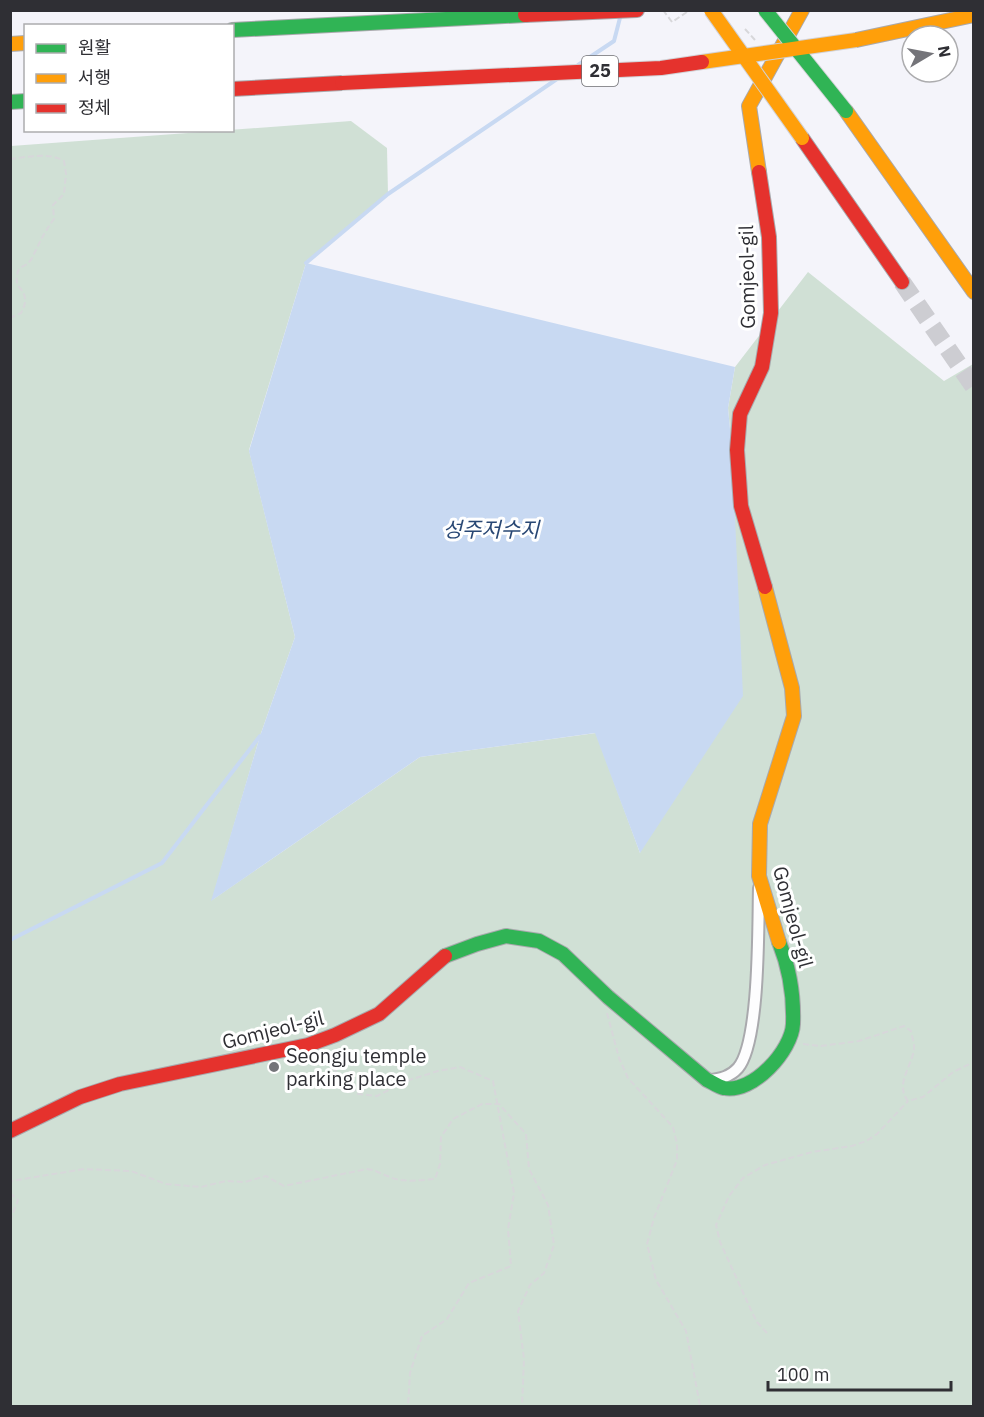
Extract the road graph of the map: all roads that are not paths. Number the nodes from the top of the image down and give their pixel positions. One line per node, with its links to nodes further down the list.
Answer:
1 (637, 10): 6 (main road)
2 (711, 10): 8 (main road, bridge)
3 (765, 10): 9 (main road, bridge)
4 (802, 10): 10 (main road, Gomjeol-gil)
5 (974, 15): 7 (main road, 25, bridge)
6 (234, 30)
7 (234, 89)
8 (902, 282)
9 (974, 292)
10 (759, 876): 11 (street); 11 (main road, Gomjeol-gil)
11 (707, 1080): 12 (main road, Gomjeol-gil)
12 (10, 1131)

